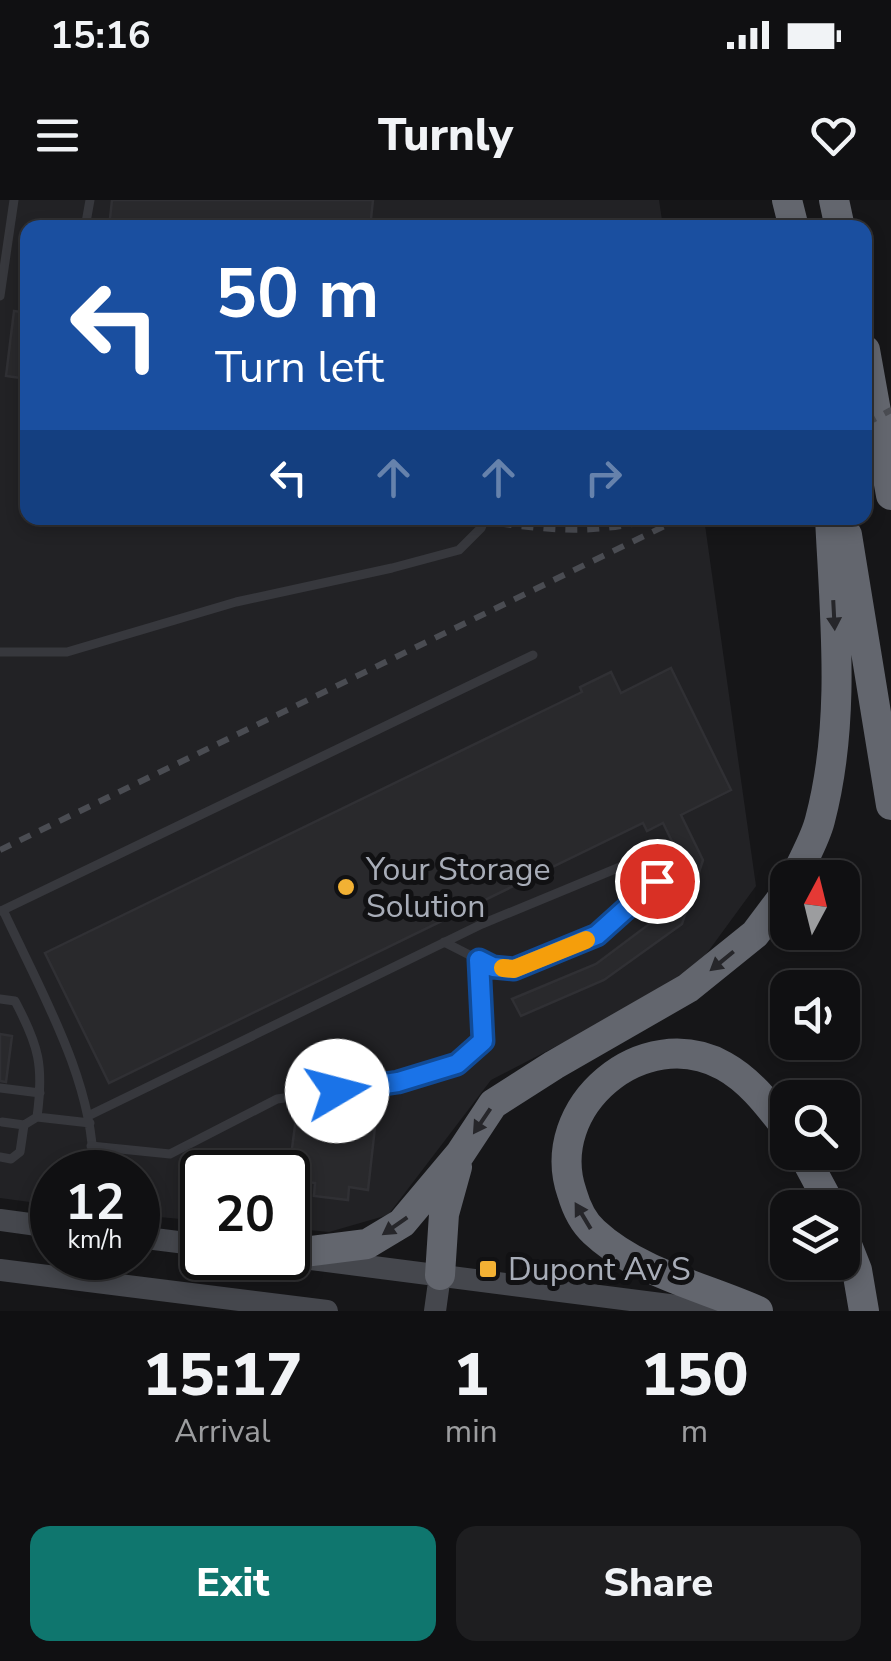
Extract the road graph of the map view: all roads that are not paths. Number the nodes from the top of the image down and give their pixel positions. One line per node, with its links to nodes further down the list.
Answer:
1 (14, 200): 2 (lane)
2 (0, 296)
3 (872, 384): 4 (highway)
4 (879, 418): 5 (highway); 6 (highway)
5 (891, 458)
6 (891, 495)
7 (482, 525): 10 (lane)
8 (830, 525): 13 (highway, one-way to 13)
9 (845, 525): 12 (highway)
10 (0, 652)
11 (533, 655): 14 (lane)
12 (891, 805)
13 (803, 860)
14 (2, 910): 23 (lane)
15 (770, 914): 28 (highway, one-way to 28)
16 (444, 942): 17 (lane); 17 (lane); 23 (lane)
17 (479, 960): 26 (lane)
18 (0, 999): 20 (lane)
19 (0, 1088): 20 (lane)
20 (40, 1092): 22 (lane)
21 (770, 1107): 42 (highway, one-way to 21)
22 (37, 1117): 23 (lane); 25 (lane)
23 (89, 1119): 26 (lane)
24 (2, 1122): 25 (lane)
25 (24, 1125): 29 (lane)
26 (91, 1146): 27 (lane)
27 (91, 1150)
28 (460, 1154): 32 (highway, one-way to 32); 36 (highway)
29 (0, 1157)
30 (0, 1220): 31 (main road)
31 (30, 1224)
32 (310, 1252)
33 (310, 1258): 36 (main road)
34 (0, 1270): 35 (main road)
35 (30, 1270)
36 (440, 1275): 40 (main road); 41 (main road)
37 (147, 1280): 39 (main road)
38 (859, 1280): 43 (highway)
39 (327, 1311)
40 (436, 1311)
41 (716, 1311)
42 (758, 1311)
43 (864, 1311)

